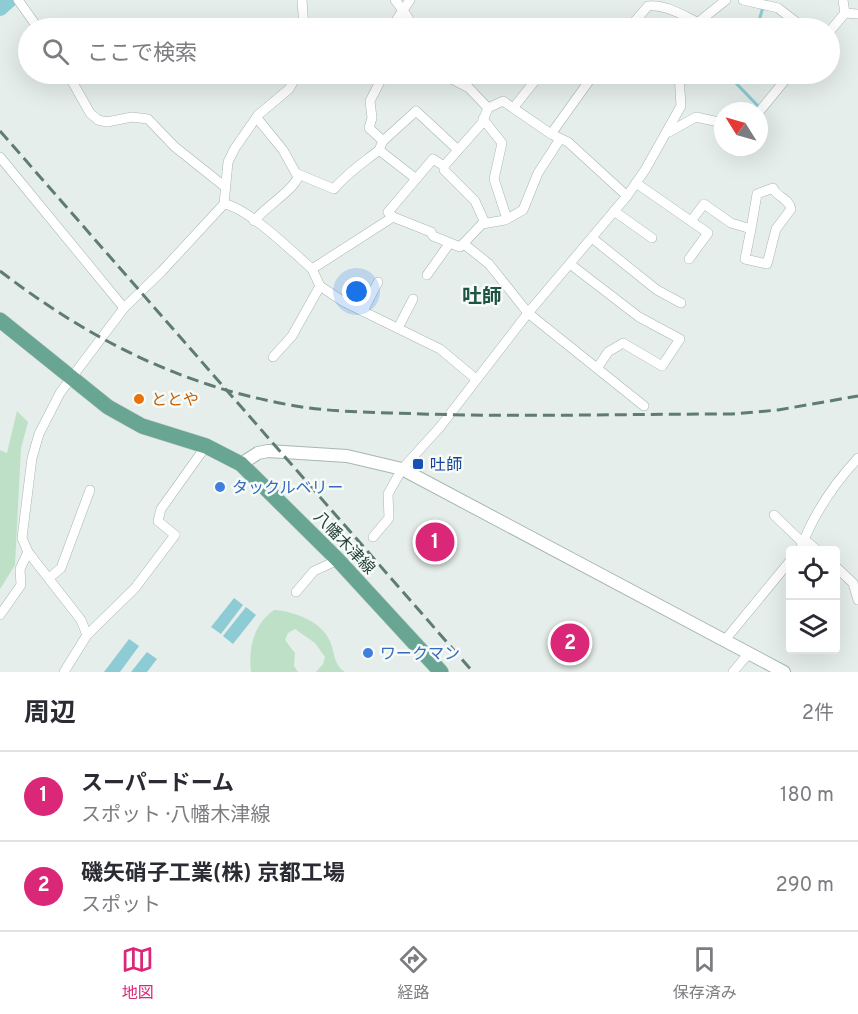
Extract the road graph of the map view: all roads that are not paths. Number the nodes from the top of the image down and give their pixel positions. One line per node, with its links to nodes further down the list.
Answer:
1 (302, 0): 14 (street)
2 (395, 0): 10 (street)
3 (410, 0): 10 (street)
4 (635, 0): 9 (street)
5 (726, 0): 19 (street)
6 (742, 0): 20 (street)
7 (843, 0): 11 (street)
8 (21, 1): 13 (street)
9 (645, 7): 17 (street); 18 (street)
10 (402, 13): 15 (street); 16 (street)
11 (845, 14): 12 (street); 21 (street)
12 (858, 14)
13 (32, 18)
14 (303, 18)
15 (398, 18)
16 (408, 18)
17 (637, 18)
18 (681, 18)
19 (703, 18)
20 (791, 18)
21 (840, 20)
22 (74, 84): 46 (street)
23 (292, 84): 33 (street)
24 (379, 84): 39 (street)
25 (461, 84): 32 (street)
26 (532, 84): 31 (street)
27 (587, 84): 37 (street)
28 (680, 84): 36 (street)
29 (782, 84): 30 (street)
30 (767, 102)
31 (514, 107): 32 (street); 37 (street)
32 (488, 108): 34 (street)
33 (257, 118): 43 (street); 46 (street)
34 (483, 119): 40 (street); 51 (street)
35 (714, 121): 36 (street)
36 (669, 132): 45 (street)
37 (551, 134): 38 (street)
38 (560, 139): 47 (street); 51 (street)
39 (381, 146): 40 (street); 43 (street); 44 (street)
40 (458, 150): 42 (street)
41 (0, 157): 68 (street)
42 (444, 166): 44 (street); 54 (street)
43 (298, 174): 52 (street)
44 (415, 178): 50 (street)
45 (636, 183): 47 (street); 53 (street)
46 (224, 186): 48 (street)
47 (627, 196): 49 (street)
48 (224, 204): 52 (street); 68 (street)
49 (615, 211): 56 (street); 57 (street)
50 (393, 217): 58 (street); 62 (street)
51 (507, 219): 54 (street)
52 (254, 221): 62 (street)
53 (691, 221): 55 (street); 60 (street)
54 (485, 223): 59 (street)
55 (751, 229): 55 (street)
56 (592, 238): 61 (street); 66 (street)
57 (652, 238)
58 (449, 244): 59 (street); 63 (street)
59 (464, 244): 70 (street)
60 (689, 259)
61 (570, 264): 70 (street); 74 (street)
62 (312, 269): 65 (street)
63 (427, 275)
64 (378, 282): 69 (street)
65 (320, 286): 69 (street); 73 (street)
66 (678, 288)
67 (413, 299): 72 (street)
68 (124, 308): 75 (street)
69 (363, 311): 72 (street)
70 (528, 313): 74 (street); 76 (street)
71 (0, 320): 75 (main road, 八幡木津線)
72 (398, 328): 76 (street)
73 (273, 357)
74 (598, 367): 77 (street)
75 (71, 378): 78 (main road, 八幡木津線); 86 (street)
76 (476, 379): 81 (street)
77 (644, 406)
78 (206, 446): 80 (main road, 八幡木津線); 94 (street)
79 (858, 458): 85 (street)
80 (241, 464): 81 (street); 87 (main road, 八幡木津線)
81 (402, 469): 84 (street); 95 (street)
82 (90, 490): 90 (street)
83 (774, 515): 85 (street)
84 (373, 537)
85 (802, 544)
86 (28, 552): 90 (street); 93 (street)
87 (338, 560): 91 (street); 98 (main road, 八幡木津線)
88 (786, 566): 95 (street)
89 (840, 571): 92 (street)
90 (49, 578): 94 (street)
91 (296, 592)
92 (858, 600)
93 (0, 615)
94 (87, 635): 97 (street)
95 (725, 640): 96 (street)
96 (749, 653): 99 (street); 100 (street)
97 (64, 672)
98 (441, 672)
99 (734, 672)
100 (784, 672)

